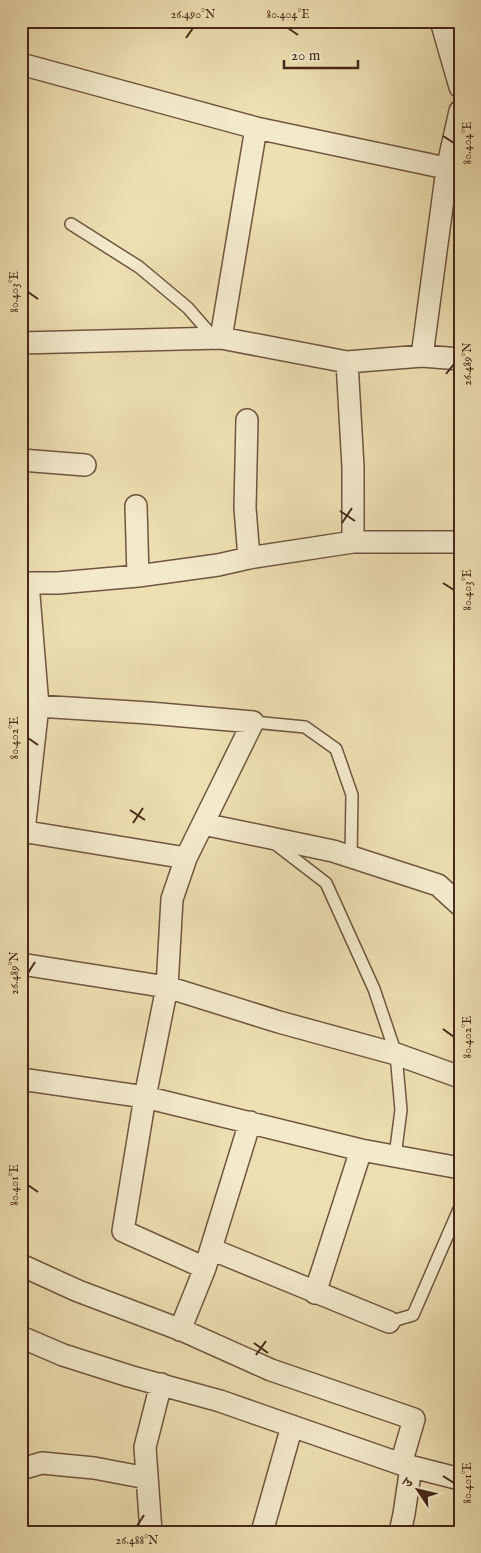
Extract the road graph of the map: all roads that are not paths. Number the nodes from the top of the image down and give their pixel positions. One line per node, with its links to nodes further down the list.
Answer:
1 (441, 21): 3 (street)
2 (21, 64): 5 (street)
3 (460, 87)
4 (460, 111): 6 (street)
5 (256, 128): 6 (street); 8 (street)
6 (453, 170): 10 (street)
7 (71, 224): 8 (lane)
8 (217, 338): 9 (street); 12 (street)
9 (21, 343)
10 (422, 356): 11 (street); 12 (street)
11 (460, 359)
12 (347, 362): 17 (street)
13 (248, 420): 19 (street)
14 (21, 460): 15 (street)
15 (85, 465)
16 (136, 506): 20 (street)
17 (353, 542): 18 (street); 19 (street)
18 (460, 542)
19 (249, 558): 20 (street)
20 (138, 576): 21 (street)
21 (24, 583): 22 (street)
22 (30, 706): 23 (street); 25 (street)
23 (253, 722): 24 (street); 27 (lane)
24 (203, 824): 26 (street); 28 (street)
25 (22, 831): 28 (street)
26 (268, 838): 27 (street); 32 (lane)
27 (352, 856): 29 (street)
28 (186, 858): 31 (street)
29 (460, 905)
30 (21, 964): 31 (street)
31 (167, 987): 32 (street); 35 (street)
32 (396, 1054): 33 (street); 38 (lane)
33 (460, 1077)
34 (21, 1079): 35 (street)
35 (145, 1097): 36 (street); 41 (street)
36 (250, 1122): 37 (street); 41 (street)
37 (361, 1150): 38 (street); 43 (street)
38 (395, 1156): 39 (street)
39 (460, 1168)
40 (460, 1207): 44 (lane)
41 (208, 1259): 43 (street); 45 (street)
42 (21, 1265): 45 (street)
43 (315, 1292): 44 (street)
44 (388, 1322)
45 (180, 1330): 49 (street)
46 (21, 1338): 47 (street)
47 (160, 1384): 48 (street); 51 (street)
48 (292, 1426): 49 (street); 54 (street)
49 (406, 1465): 52 (street); 55 (street)
50 (21, 1469): 51 (street)
51 (147, 1478): 53 (street)
52 (460, 1479)
53 (151, 1532)
54 (262, 1532)
55 (400, 1532)

